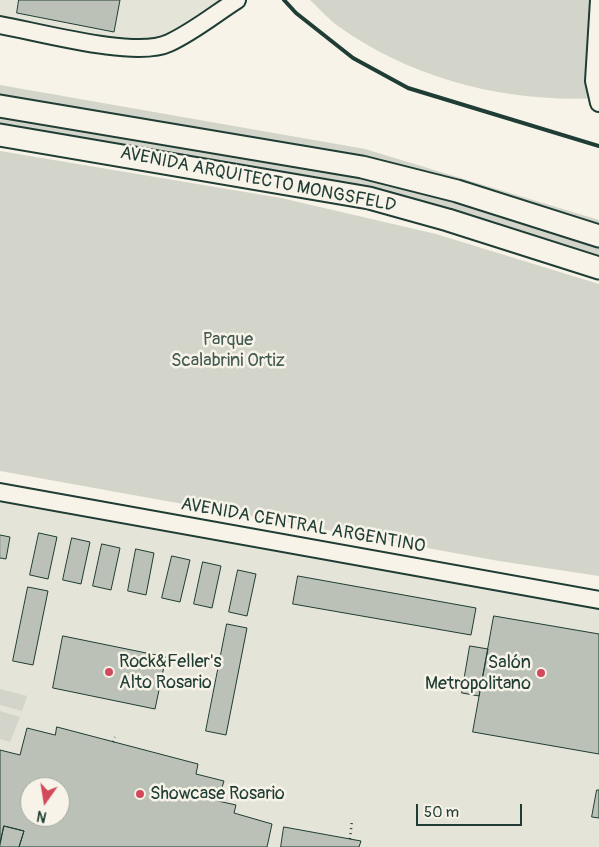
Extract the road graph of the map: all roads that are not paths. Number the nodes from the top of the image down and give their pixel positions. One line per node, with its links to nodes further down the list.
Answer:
1 (237, 0): 3 (street)
2 (599, 0): 4 (street)
3 (0, 25)
4 (599, 103)
5 (0, 106): 7 (main road, AVENIDA ARQUITECTO MONGSFELD)
6 (0, 135): 8 (main road, AVENIDA ARQUITECTO MONGSFELD)
7 (599, 236)
8 (599, 268)
9 (0, 492): 10 (street, AVENIDA CENTRAL ARGENTINO)
10 (599, 600)

